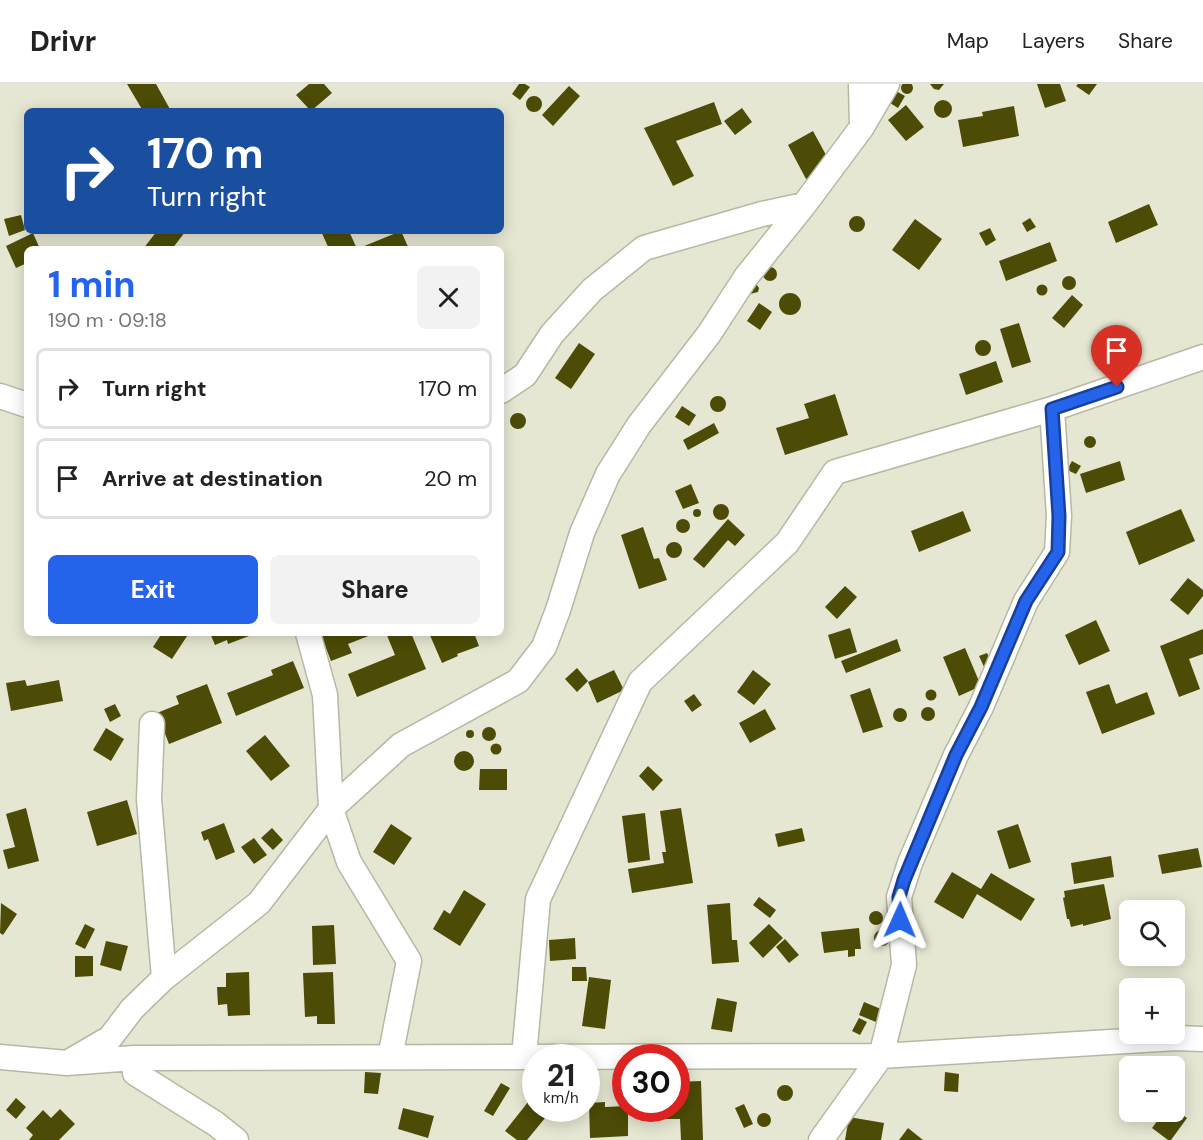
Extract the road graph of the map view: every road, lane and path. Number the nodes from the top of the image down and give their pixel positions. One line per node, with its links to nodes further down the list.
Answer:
1 (861, 84): 3 (street)
2 (887, 84): 3 (street)
3 (862, 127): 4 (street)
4 (804, 205): 6 (street); 12 (street)
5 (1203, 357): 9 (street)
6 (504, 389)
7 (0, 396): 8 (street)
8 (24, 404)
9 (1052, 409): 15 (street); 16 (street)
10 (309, 636): 12 (street)
11 (152, 724): 13 (street)
12 (331, 809): 13 (street); 17 (street)
13 (164, 978): 22 (street)
14 (1203, 1039): 16 (street)
15 (525, 1044)
16 (881, 1056): 19 (street); 24 (street)
17 (390, 1057): 18 (street); 21 (street)
18 (522, 1057)
19 (600, 1057)
20 (0, 1058): 22 (street)
21 (134, 1058): 22 (street); 23 (street)
22 (68, 1063)
23 (236, 1140)
24 (821, 1140)

